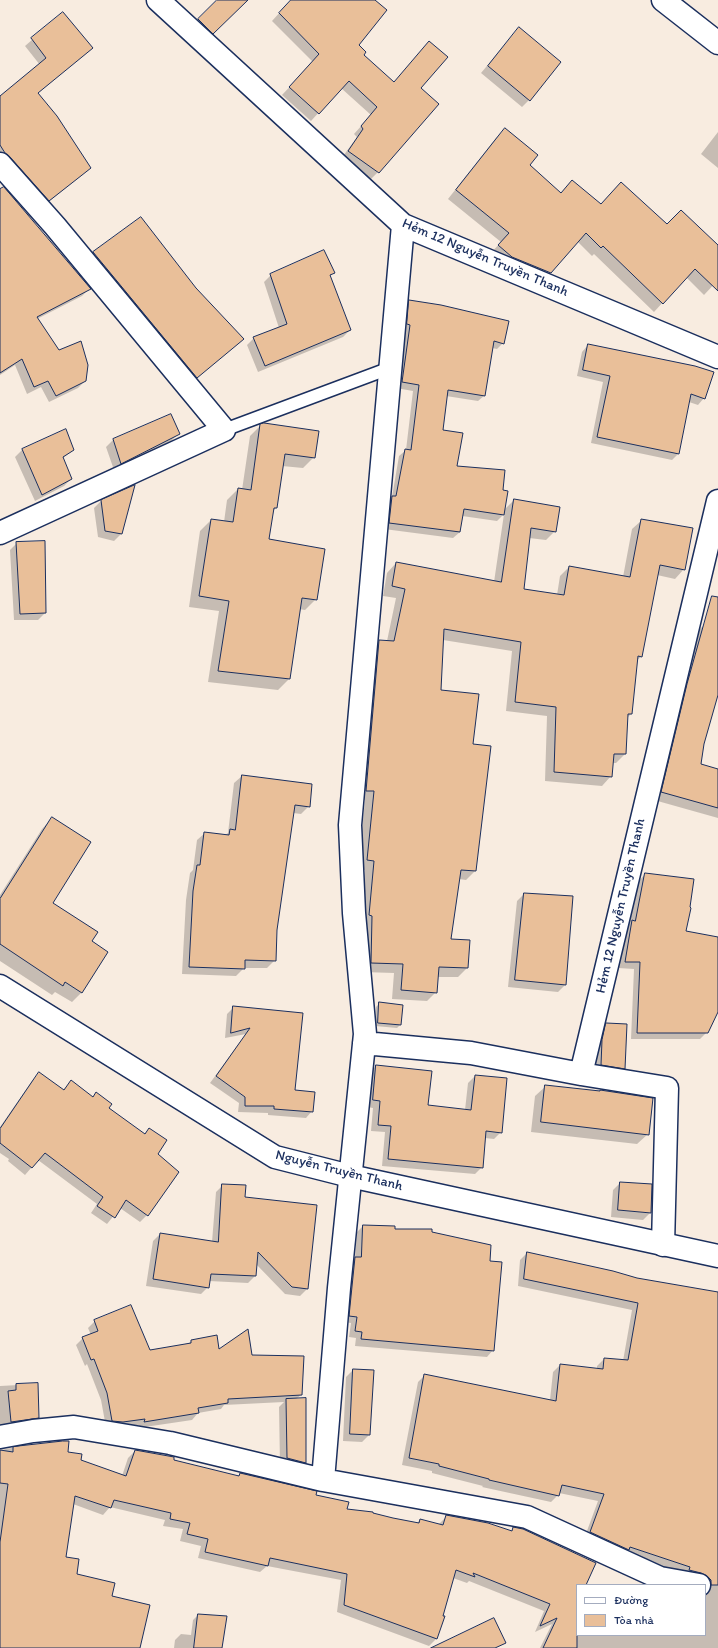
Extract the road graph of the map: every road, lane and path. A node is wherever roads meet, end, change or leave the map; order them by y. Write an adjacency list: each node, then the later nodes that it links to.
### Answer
1 (158, 0): 5 (street, Hẻm 12 Nguyễn Truyền Thanh)
2 (664, 0): 3 (street)
3 (718, 44)
4 (0, 164): 8 (street)
5 (403, 225): 6 (street, Hẻm 12 Nguyễn Truyền Thanh); 7 (street)
6 (718, 356)
7 (390, 368): 8 (lane); 12 (street)
8 (224, 430): 10 (street)
9 (718, 501): 13 (street, Hẻm 12 Nguyễn Truyền Thanh)
10 (0, 533)
11 (0, 986): 14 (street, Nguyễn Truyền Thanh)
12 (364, 1043): 13 (street); 14 (street)
13 (581, 1074): 15 (street)
14 (350, 1176): 15 (street, Nguyễn Truyền Thanh); 18 (street)
15 (662, 1245): 16 (street, Nguyễn Truyền Thanh)
16 (718, 1256)
17 (0, 1437): 18 (street)
18 (323, 1480): 19 (street)
19 (694, 1584)
20 (706, 1586): 21 (street)
21 (718, 1588)

